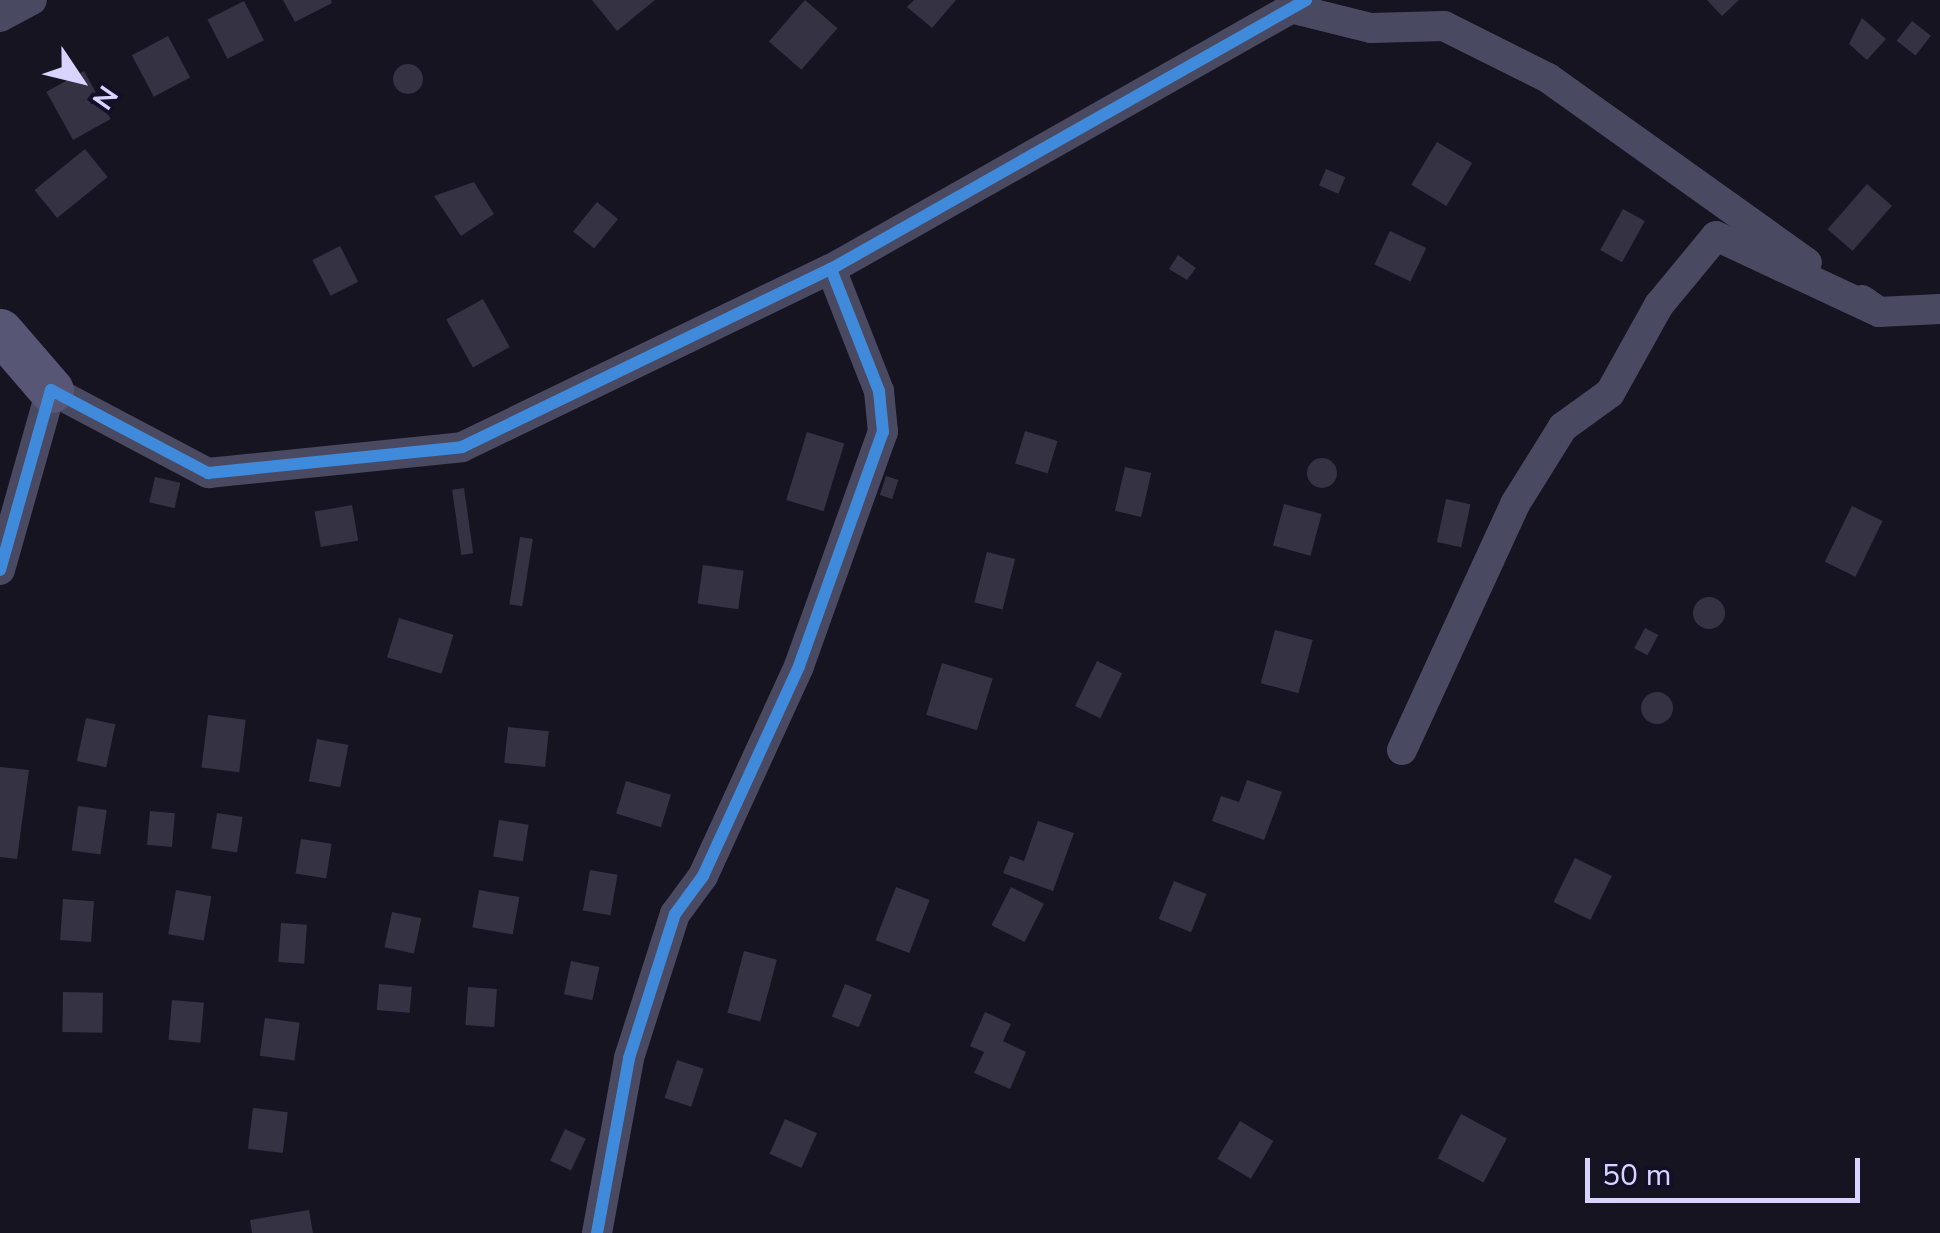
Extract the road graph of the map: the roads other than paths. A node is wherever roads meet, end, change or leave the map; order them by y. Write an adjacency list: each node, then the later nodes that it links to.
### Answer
1 (32, 0): 3 (street)
2 (1300, 4): 4 (street); 6 (street)
3 (0, 17)
4 (831, 269): 8 (street); 11 (street)
5 (1940, 309): 6 (street)
6 (1879, 312): 10 (street)
7 (0, 331): 8 (main road)
8 (51, 390): 9 (street)
9 (0, 570)
10 (1402, 750)
11 (597, 1233)

